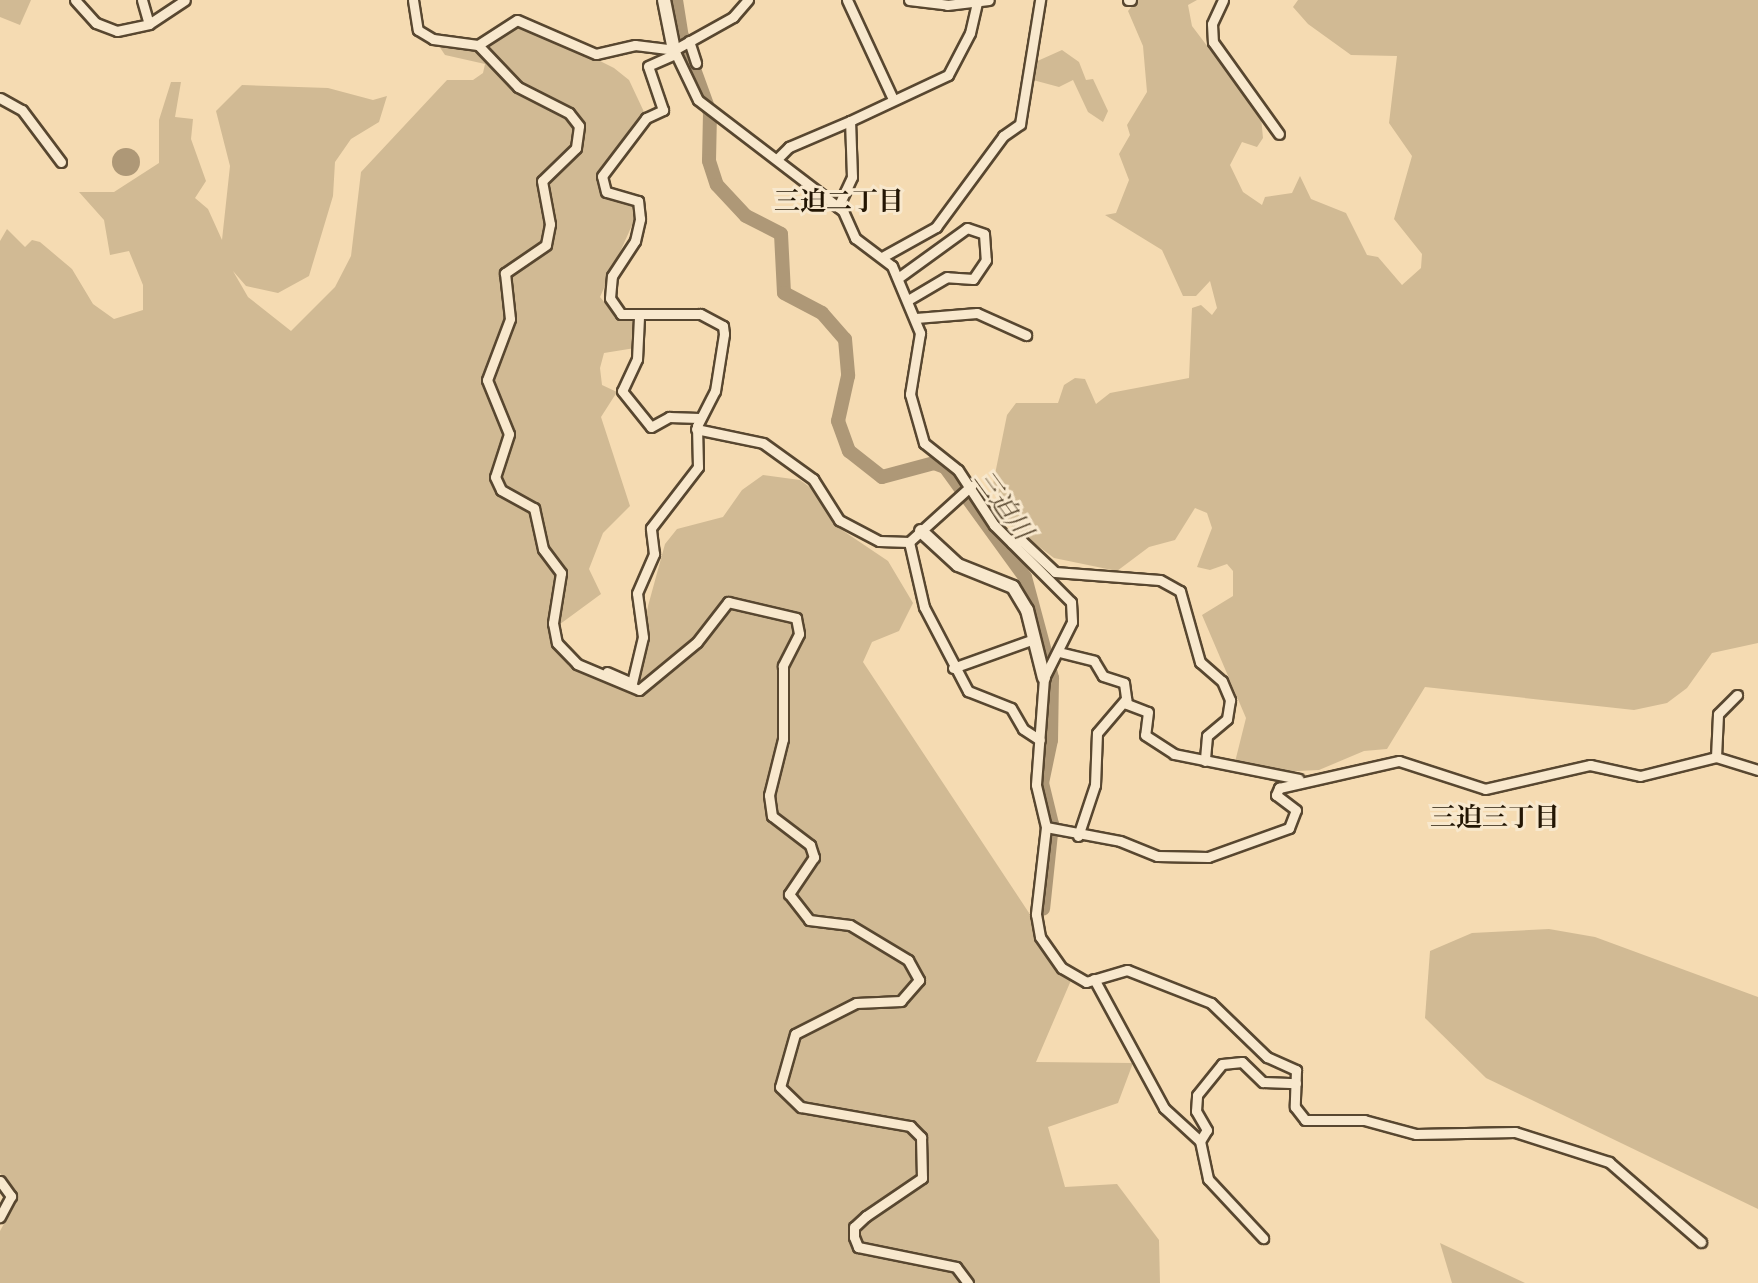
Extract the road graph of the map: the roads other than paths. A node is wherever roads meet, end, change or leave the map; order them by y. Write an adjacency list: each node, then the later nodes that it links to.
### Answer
1 (75, 0): 13 (street)
2 (142, 0): 13 (street)
3 (185, 0): 13 (street)
4 (413, 0): 15 (street)
5 (664, 0): 17 (street)
6 (748, 0): 14 (street)
7 (847, 0): 21 (street)
8 (909, 0): 12 (street)
9 (989, 0): 12 (street)
10 (1040, 0): 27 (street)
11 (1223, 0): 23 (street)
12 (977, 2): 21 (street)
13 (149, 24)
14 (689, 41): 17 (street); 18 (street)
15 (478, 45): 16 (street); 42 (street)
16 (640, 46): 17 (street); 19 (street)
17 (676, 51): 19 (street); 24 (street)
18 (696, 63)
19 (648, 66): 30 (street)
20 (0, 98): 25 (street)
21 (893, 99): 22 (street)
22 (850, 121): 24 (street); 26 (street)
23 (1279, 134)
24 (778, 158): 26 (street)
25 (61, 162)
26 (838, 207): 27 (street)
27 (884, 256): 28 (street)
28 (898, 278): 29 (street); 29 (street)
29 (908, 300): 31 (street)
30 (639, 317): 33 (street); 33 (street)
31 (916, 318): 32 (street); 35 (street)
32 (1026, 335)
33 (699, 418): 34 (street)
34 (696, 429): 37 (street); 42 (street)
35 (967, 489): 36 (street); 38 (street)
36 (921, 531): 37 (street); 39 (street)
37 (909, 542): 41 (street)
38 (1012, 543): 40 (street); 48 (street)
39 (1034, 639): 41 (street); 43 (street)
40 (1059, 652): 43 (street); 45 (street)
41 (953, 668): 46 (street)
42 (605, 672): 60 (street)
43 (1049, 672): 46 (street)
44 (1737, 695): 47 (street)
45 (1126, 699): 48 (street); 52 (street)
46 (1040, 740): 51 (street)
47 (1716, 757): 49 (street); 50 (street)
48 (1205, 761): 50 (street)
49 (1758, 770)
50 (1299, 779): 52 (street)
51 (1050, 828): 52 (street); 53 (street)
52 (1078, 836)
53 (1094, 979): 54 (street); 55 (street)
54 (1296, 1083): 55 (street); 59 (street)
55 (1200, 1141): 58 (street)
56 (0, 1181): 57 (street)
57 (0, 1217)
58 (1263, 1238)
59 (1701, 1242)
60 (968, 1283)

